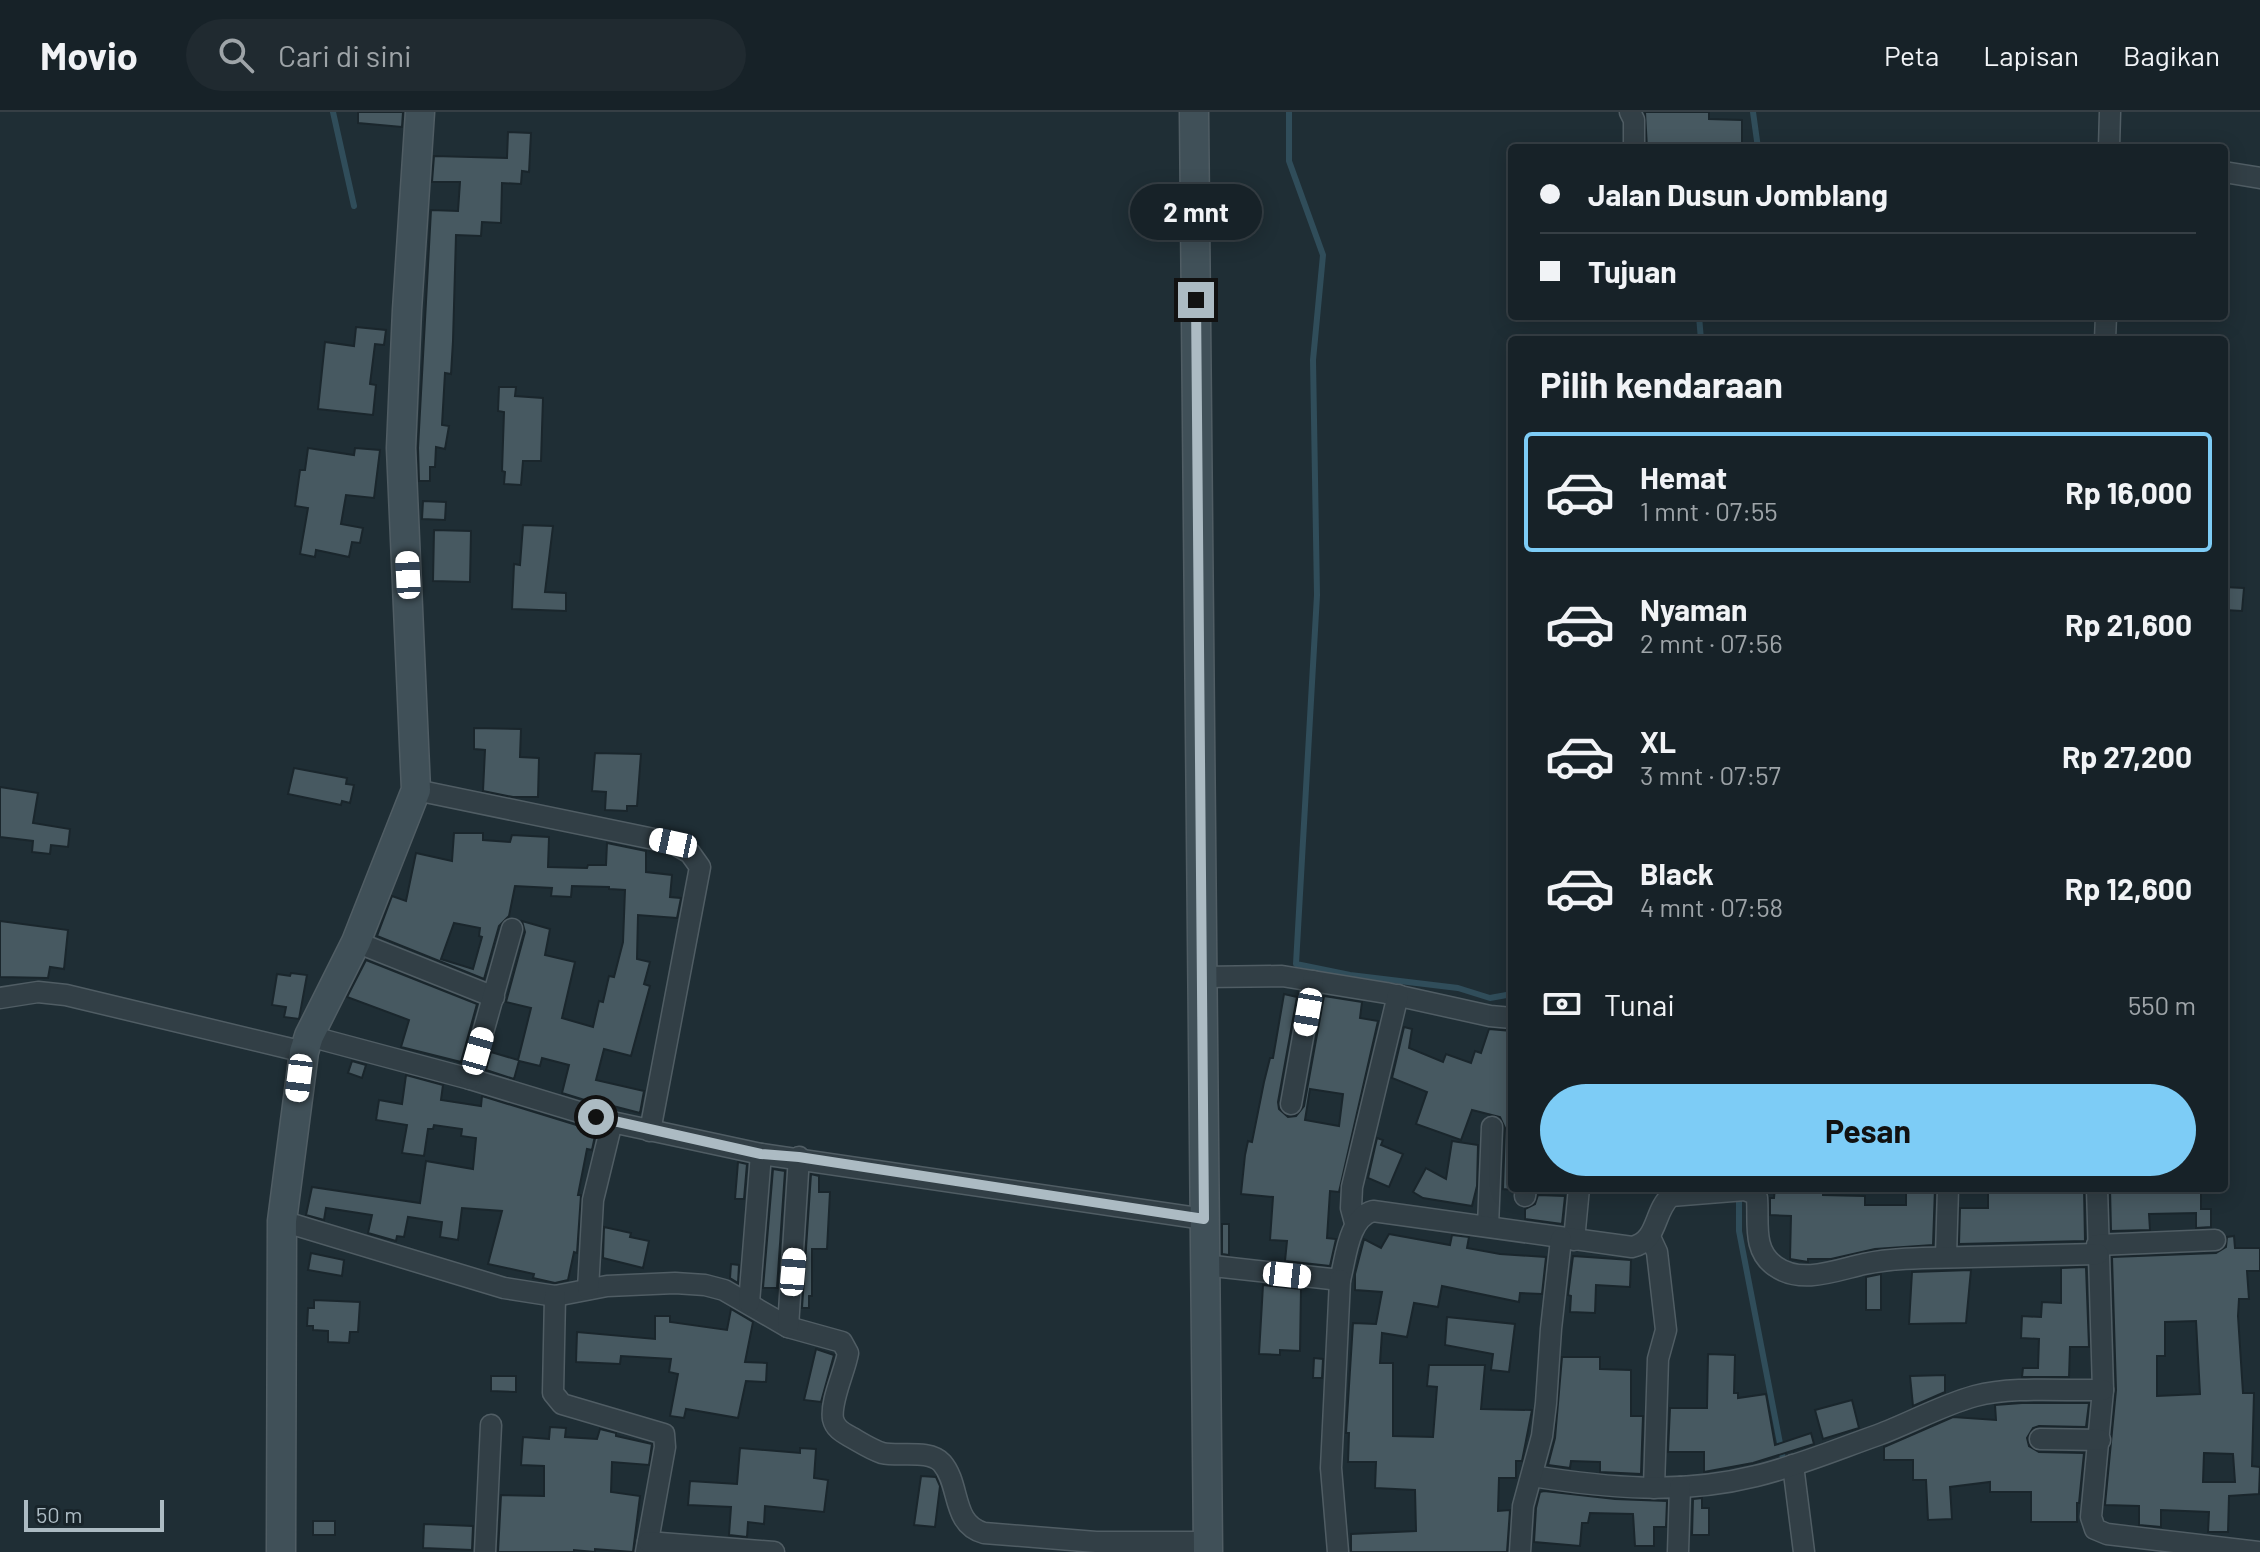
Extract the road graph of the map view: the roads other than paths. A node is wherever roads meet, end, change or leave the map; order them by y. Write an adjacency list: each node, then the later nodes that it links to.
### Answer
1 (420, 112): 9 (street)
2 (1194, 112): 12 (street)
3 (1630, 112): 5 (street)
4 (2110, 112): 6 (street)
5 (1634, 144)
6 (2109, 144)
7 (2228, 173): 8 (street)
8 (2260, 178)
9 (416, 790): 11 (street); 23 (street)
10 (512, 929): 15 (street)
11 (356, 942): 15 (street); 18 (street)
12 (1202, 977): 13 (street); 31 (street)
13 (1313, 981): 14 (street); 20 (street)
14 (1398, 995): 17 (street); 33 (street)
15 (494, 997): 19 (street)
16 (0, 998): 18 (street)
17 (1508, 1018)
18 (306, 1044): 19 (street); 32 (street)
19 (470, 1079): 21 (street)
20 (1291, 1104)
21 (612, 1122): 23 (street); 42 (street)
22 (1492, 1127): 34 (street)
23 (650, 1131): 24 (street)
24 (761, 1154): 25 (street); 44 (street)
25 (799, 1157): 31 (street); 45 (street)
26 (1578, 1192): 36 (street)
27 (1715, 1192): 35 (street)
28 (1746, 1192): 39 (street)
29 (1948, 1192): 39 (street)
30 (2097, 1192): 38 (street)
31 (1204, 1219): 40 (street)
32 (282, 1221): 43 (street); 56 (street)
33 (1355, 1223): 34 (street); 41 (street)
34 (1488, 1226): 36 (street)
35 (1650, 1237): 36 (street); 53 (street)
36 (1568, 1239): 51 (street)
37 (2215, 1240): 38 (street)
38 (2097, 1249): 39 (street); 46 (street)
39 (1946, 1256)
40 (1204, 1265): 41 (street); 55 (street)
41 (1340, 1280): 59 (street)
42 (588, 1289): 43 (street); 44 (street)
43 (555, 1296): 54 (street)
44 (749, 1303): 45 (street)
45 (788, 1327): 55 (street)
46 (2103, 1390): 49 (street); 50 (street)
47 (491, 1425): 57 (street)
48 (2040, 1439): 49 (street)
49 (2100, 1440): 63 (street)
50 (1793, 1465): 52 (street); 62 (street)
51 (1532, 1476): 53 (street); 60 (street)
52 (1680, 1487): 53 (street); 61 (street)
53 (1654, 1488)
54 (647, 1547): 58 (street)
55 (1208, 1547)
56 (281, 1552)
57 (485, 1552)
58 (762, 1552)
59 (1338, 1552)
60 (1520, 1552)
61 (1678, 1552)
62 (1804, 1552)
63 (2258, 1552)

